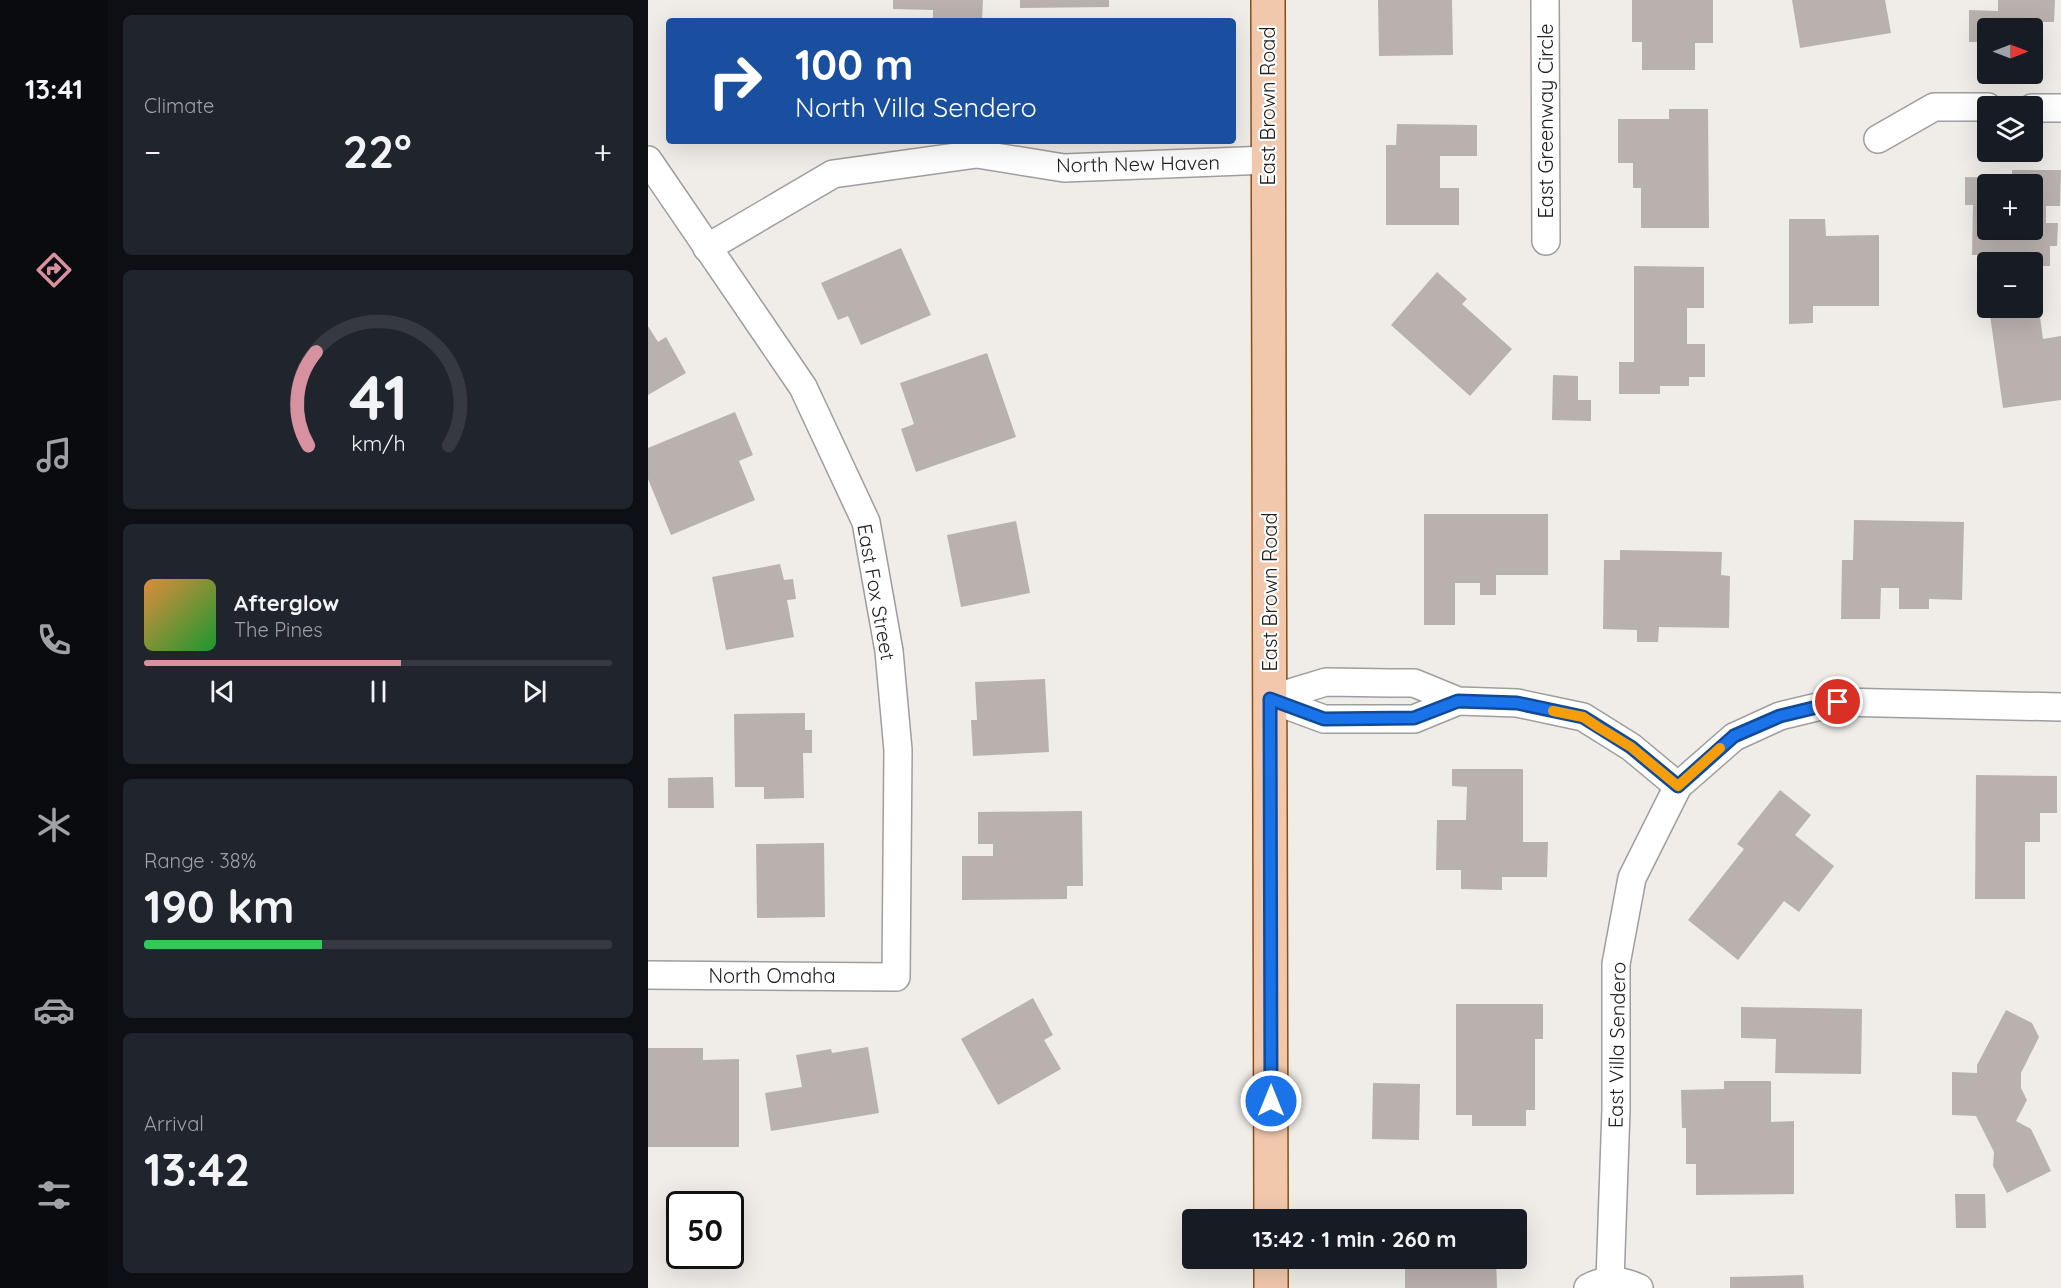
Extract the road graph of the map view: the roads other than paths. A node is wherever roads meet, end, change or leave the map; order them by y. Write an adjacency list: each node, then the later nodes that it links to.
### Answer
1 (1269, 0): 8 (main road, East Brown Road)
2 (1545, 0): 9 (street, East Greenway Circle)
3 (1977, 108): 6 (street)
4 (2043, 108): 5 (street)
5 (2061, 108)
6 (1878, 139)
7 (648, 160): 10 (street, East Fox Street)
8 (1268, 160): 10 (street, North New Haven); 11 (main road, East Brown Road)
9 (1546, 241)
10 (707, 248): 16 (street, East Fox Street)
11 (1270, 699): 12 (street); 12 (street); 17 (main road, East Brown Road)
12 (1458, 701): 14 (street)
13 (2061, 707): 14 (street)
14 (1678, 786): 19 (street, East Villa Sendero)
15 (648, 975): 16 (street, North Omaha)
16 (896, 977)
17 (1271, 1209)
18 (1271, 1269): 20 (main road)
19 (1599, 1284): 21 (street)
20 (1271, 1288)
21 (1639, 1288)

